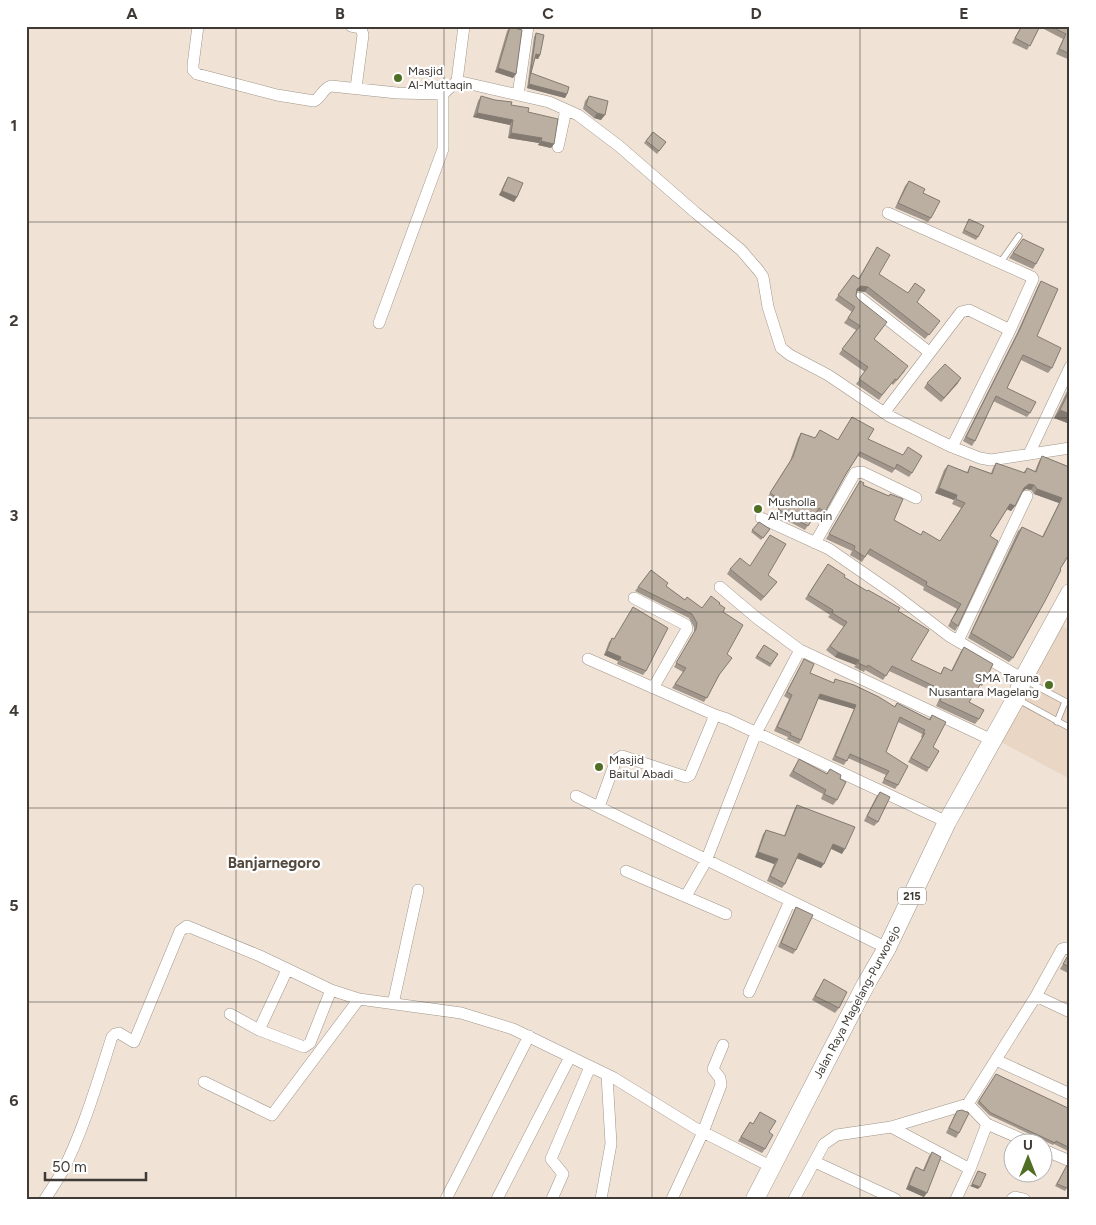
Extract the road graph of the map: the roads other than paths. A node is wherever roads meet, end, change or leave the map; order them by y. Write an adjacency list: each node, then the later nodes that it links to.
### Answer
1 (198, 26): 6 (street)
2 (351, 26): 6 (street)
3 (464, 26): 5 (street)
4 (528, 26): 8 (street)
5 (456, 81): 7 (street); 8 (street)
6 (356, 88): 7 (street)
7 (443, 94): 15 (street)
8 (518, 95): 9 (street)
9 (566, 110): 10 (street); 19 (street)
10 (558, 147)
11 (888, 213): 13 (street)
12 (1019, 236): 13 (lane)
13 (1000, 263): 16 (street)
14 (860, 298): 17 (street)
15 (379, 323)
16 (1010, 330): 17 (street); 20 (street)
17 (929, 352): 19 (street)
18 (1070, 368): 22 (street)
19 (884, 412): 20 (street)
20 (952, 447): 22 (street)
21 (1070, 448): 22 (street)
22 (1028, 454)
23 (1027, 496): 30 (street)
24 (916, 498): 26 (street)
25 (761, 518): 26 (street)
26 (815, 543): 30 (street)
27 (720, 587): 31 (street)
28 (1070, 594): 33 (main road, Jalan Raya Magelang-Purworejo / 215)
29 (634, 598): 34 (street)
30 (958, 641): 33 (street)
31 (800, 650): 40 (street); 41 (street)
32 (588, 660): 34 (street)
33 (1023, 679): 35 (main road, Jalan Raya Magelang-Purworejo / 215); 36 (lane)
34 (653, 688): 37 (street)
35 (1016, 698): 38 (lane); 41 (main road, Jalan Raya Magelang-Purworejo / 215)
36 (1068, 703): 38 (lane)
37 (715, 715): 40 (street); 43 (street)
38 (1057, 722): 39 (lane)
39 (1070, 728)
40 (756, 733): 44 (street); 45 (street)
41 (992, 740): 44 (main road, Jalan Raya Magelang-Purworejo / 215)
42 (576, 796): 43 (street)
43 (599, 807): 45 (street)
44 (947, 822): 51 (main road, Jalan Raya Magelang-Purworejo / 215)
45 (706, 861): 48 (street); 49 (street)
46 (626, 871): 48 (street)
47 (418, 890): 58 (street)
48 (686, 896): 50 (street)
49 (790, 901): 51 (street); 55 (street)
50 (726, 914)
51 (887, 948): 78 (main road, Jalan Raya Magelang-Purworejo / 215)
52 (1070, 949): 56 (street)
53 (287, 970): 54 (street); 61 (street); 81 (street)
54 (331, 990): 57 (street); 61 (street)
55 (749, 992)
56 (1036, 996): 59 (street); 65 (street)
57 (359, 999): 58 (street); 68 (street)
58 (393, 1004): 62 (street)
59 (1070, 1012)
60 (230, 1014): 61 (street)
61 (259, 1030)
62 (529, 1036): 64 (street); 82 (street)
63 (724, 1045): 73 (street)
64 (570, 1057): 66 (street); 83 (street)
65 (996, 1060): 69 (street); 70 (street)
66 (590, 1067): 67 (street); 84 (street)
67 (607, 1075): 73 (street); 85 (street)
68 (204, 1082)
69 (1070, 1094)
70 (968, 1104): 71 (street); 72 (street)
71 (987, 1124): 74 (street); 79 (street)
72 (891, 1127): 76 (street); 79 (street)
73 (703, 1132): 78 (street); 86 (street)
74 (1005, 1132)
75 (1054, 1155): 77 (street)
76 (815, 1162): 87 (street); 88 (street)
77 (1070, 1162)
78 (770, 1166): 80 (main road, Jalan Raya Magelang-Purworejo / 215)
79 (970, 1169): 89 (street)
80 (757, 1198)
81 (45, 1199)
82 (446, 1199)
83 (497, 1199)
84 (552, 1199)
85 (601, 1199)
86 (672, 1199)
87 (794, 1199)
88 (895, 1199)
89 (956, 1199)
90 (1012, 1199): 91 (street)
91 (1024, 1199)

